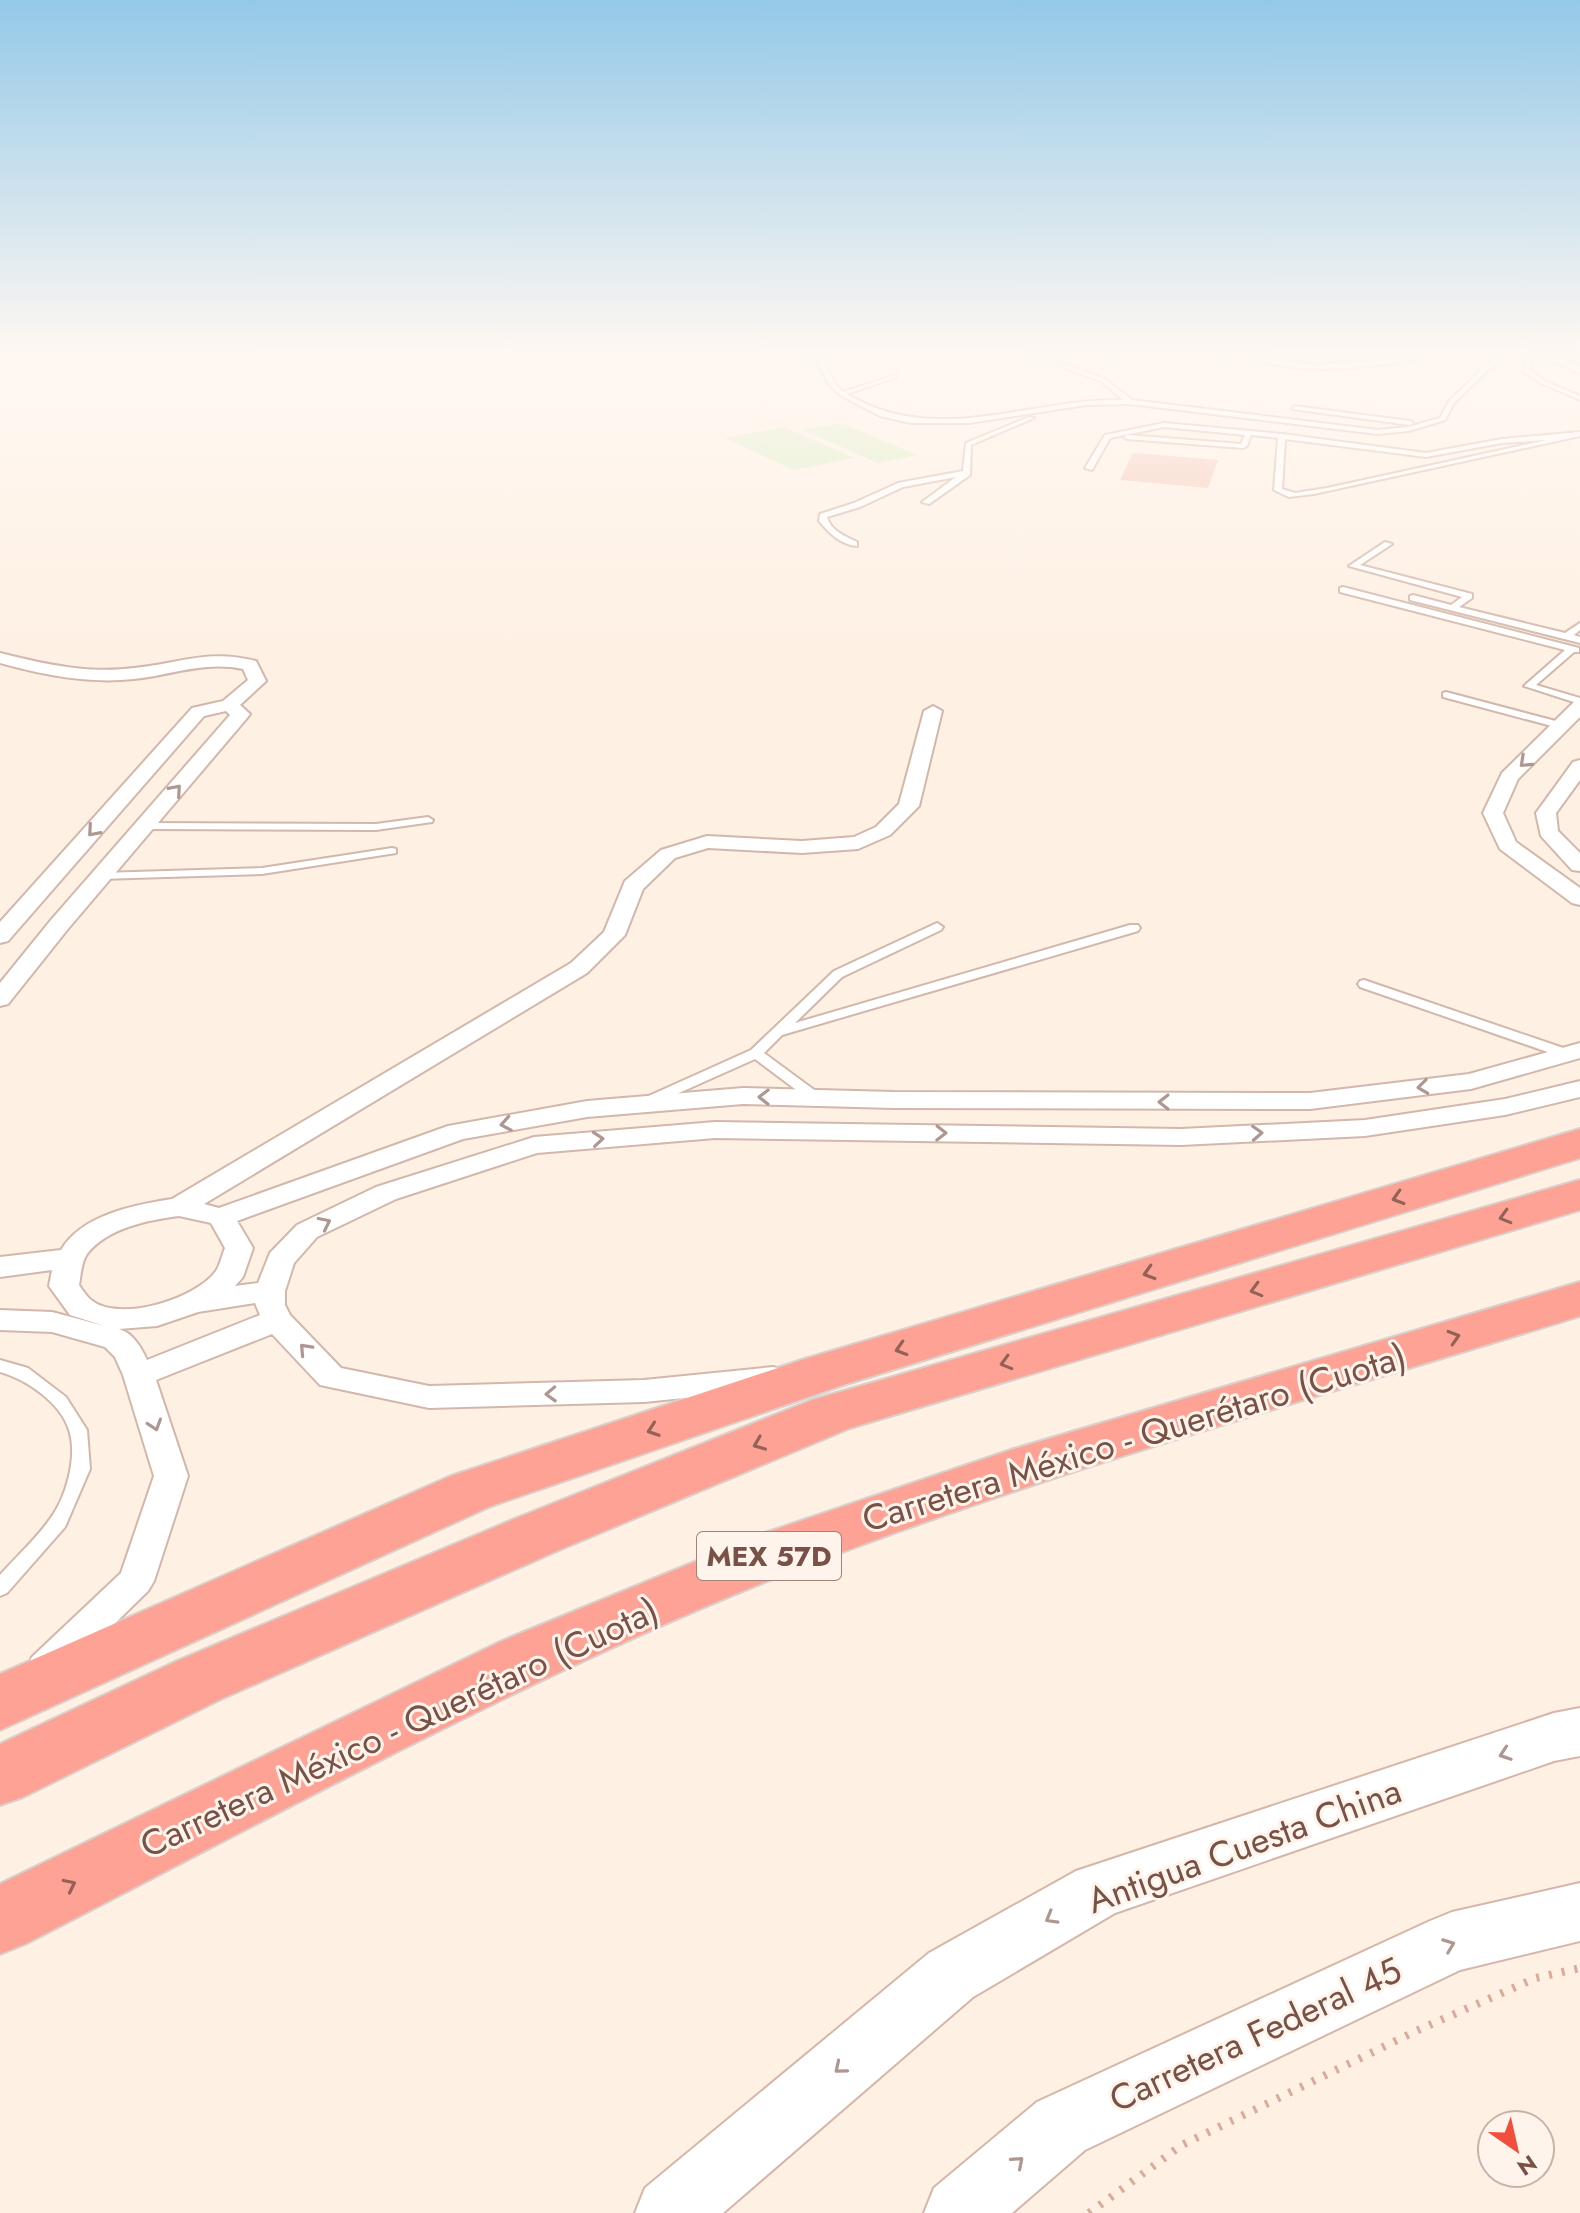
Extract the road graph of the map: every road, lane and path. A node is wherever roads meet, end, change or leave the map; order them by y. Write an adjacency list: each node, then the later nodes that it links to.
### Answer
1 (967, 459): 10 (lane)
2 (1094, 459): 8 (lane)
3 (1280, 459): 9 (lane)
4 (1415, 459): 9 (lane)
5 (1431, 459): 7 (lane)
6 (1471, 459): 7 (lane)
7 (1439, 466): 9 (lane)
8 (1089, 468)
9 (1414, 469)
10 (967, 473): 11 (lane); 12 (lane)
11 (926, 502)
12 (854, 544)
13 (1388, 544): 14 (lane)
14 (1452, 608): 16 (lane); 18 (lane)
15 (1580, 626): 16 (lane)
16 (1567, 636): 17 (lane)
17 (1580, 640)
18 (1576, 650): 21 (lane)
19 (0, 658): 22 (street)
20 (1446, 695): 24 (lane)
21 (1580, 703): 24 (street)
22 (229, 705): 27 (street, one-way to 22); 35 (street, one-way to 35)
23 (933, 711): 50 (street)
24 (1563, 726): 31 (street, one-way to 31)
25 (1580, 766): 29 (street)
26 (428, 820): 27 (lane)
27 (145, 826): 30 (street)
28 (392, 851): 30 (lane)
29 (1580, 865)
30 (101, 876): 32 (street)
31 (1580, 898)
32 (59, 925): 35 (street); 37 (street)
33 (937, 927): 38 (lane)
34 (1134, 928): 38 (lane)
35 (6, 930)
36 (1364, 984): 39 (lane)
37 (0, 999)
38 (775, 1033): 40 (lane)
39 (1574, 1052): 41 (street)
40 (756, 1053): 43 (lane); 45 (lane)
41 (1471, 1081): 44 (street, one-way to 44); 46 (street)
42 (1580, 1089): 46 (street)
43 (816, 1098): 44 (street); 45 (street, one-way to 45)
44 (894, 1100): 47 (street)
45 (646, 1103): 51 (street, one-way to 51)
46 (1505, 1107): 47 (street, one-way to 46)
47 (884, 1132): 54 (street, one-way to 47)
48 (1580, 1143): 64 (highway, one-way to 64)
49 (1580, 1195): 69 (highway, one-way to 69)
50 (179, 1207): 51 (street); 53 (street)
51 (221, 1217): 52 (street)
52 (239, 1248): 54 (street); 57 (street)
53 (69, 1259): 55 (street); 59 (street)
54 (280, 1260): 58 (street)
55 (0, 1267)
56 (1580, 1299): 71 (highway, Carretera México - Querétaro (Cuota) / MEX 57D, one-way to 56)
57 (195, 1302): 58 (street); 62 (street)
58 (273, 1306): 64 (street, one-way to 58); 65 (street)
59 (81, 1308): 61 (street); 62 (street)
60 (0, 1320): 61 (street)
61 (52, 1322): 62 (street)
62 (117, 1329): 65 (street)
63 (0, 1366): 66 (lane)
64 (824, 1372): 67 (highway, one-way to 67)
65 (139, 1375): 67 (street, one-way to 67)
66 (0, 1587)
67 (8, 1699)
68 (1580, 1732): 73 (street, Antigua Cuesta China, one-way to 73)
69 (0, 1776)
70 (1580, 1912): 74 (street, Carretera Federal 45, one-way to 70)
71 (0, 1920)
72 (1580, 1968): 75 (path)
73 (670, 2213)
74 (959, 2213)
75 (1089, 2213)

